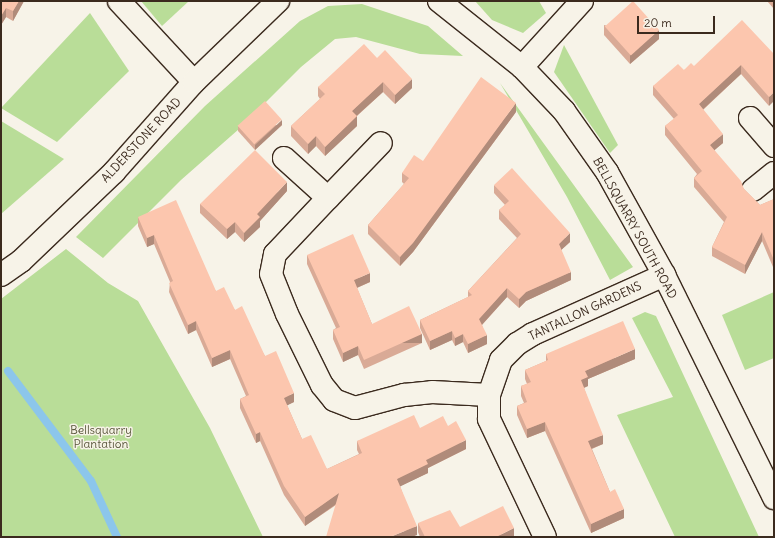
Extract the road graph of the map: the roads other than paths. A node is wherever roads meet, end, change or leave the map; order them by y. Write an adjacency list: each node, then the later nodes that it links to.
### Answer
1 (119, 1): 6 (street)
2 (278, 1): 6 (street, ALDERSTONE ROAD)
3 (439, 1): 5 (street, BELLSQUARRY SOUTH ROAD)
4 (582, 1): 5 (street)
5 (522, 67): 15 (street, BELLSQUARRY SOUTH ROAD)
6 (194, 82): 14 (street, ALDERSTONE ROAD)
7 (750, 118): 9 (street)
8 (381, 143): 13 (street)
9 (774, 146)
10 (284, 158): 13 (street)
11 (774, 173): 12 (street)
12 (753, 190)
13 (328, 198): 16 (street)
14 (1, 275)
15 (664, 275): 16 (street, TANTALLON GARDENS); 17 (street, BELLSQUARRY SOUTH ROAD)
16 (489, 395): 18 (street, TANTALLON GARDENS)
17 (774, 498)
18 (545, 537)

